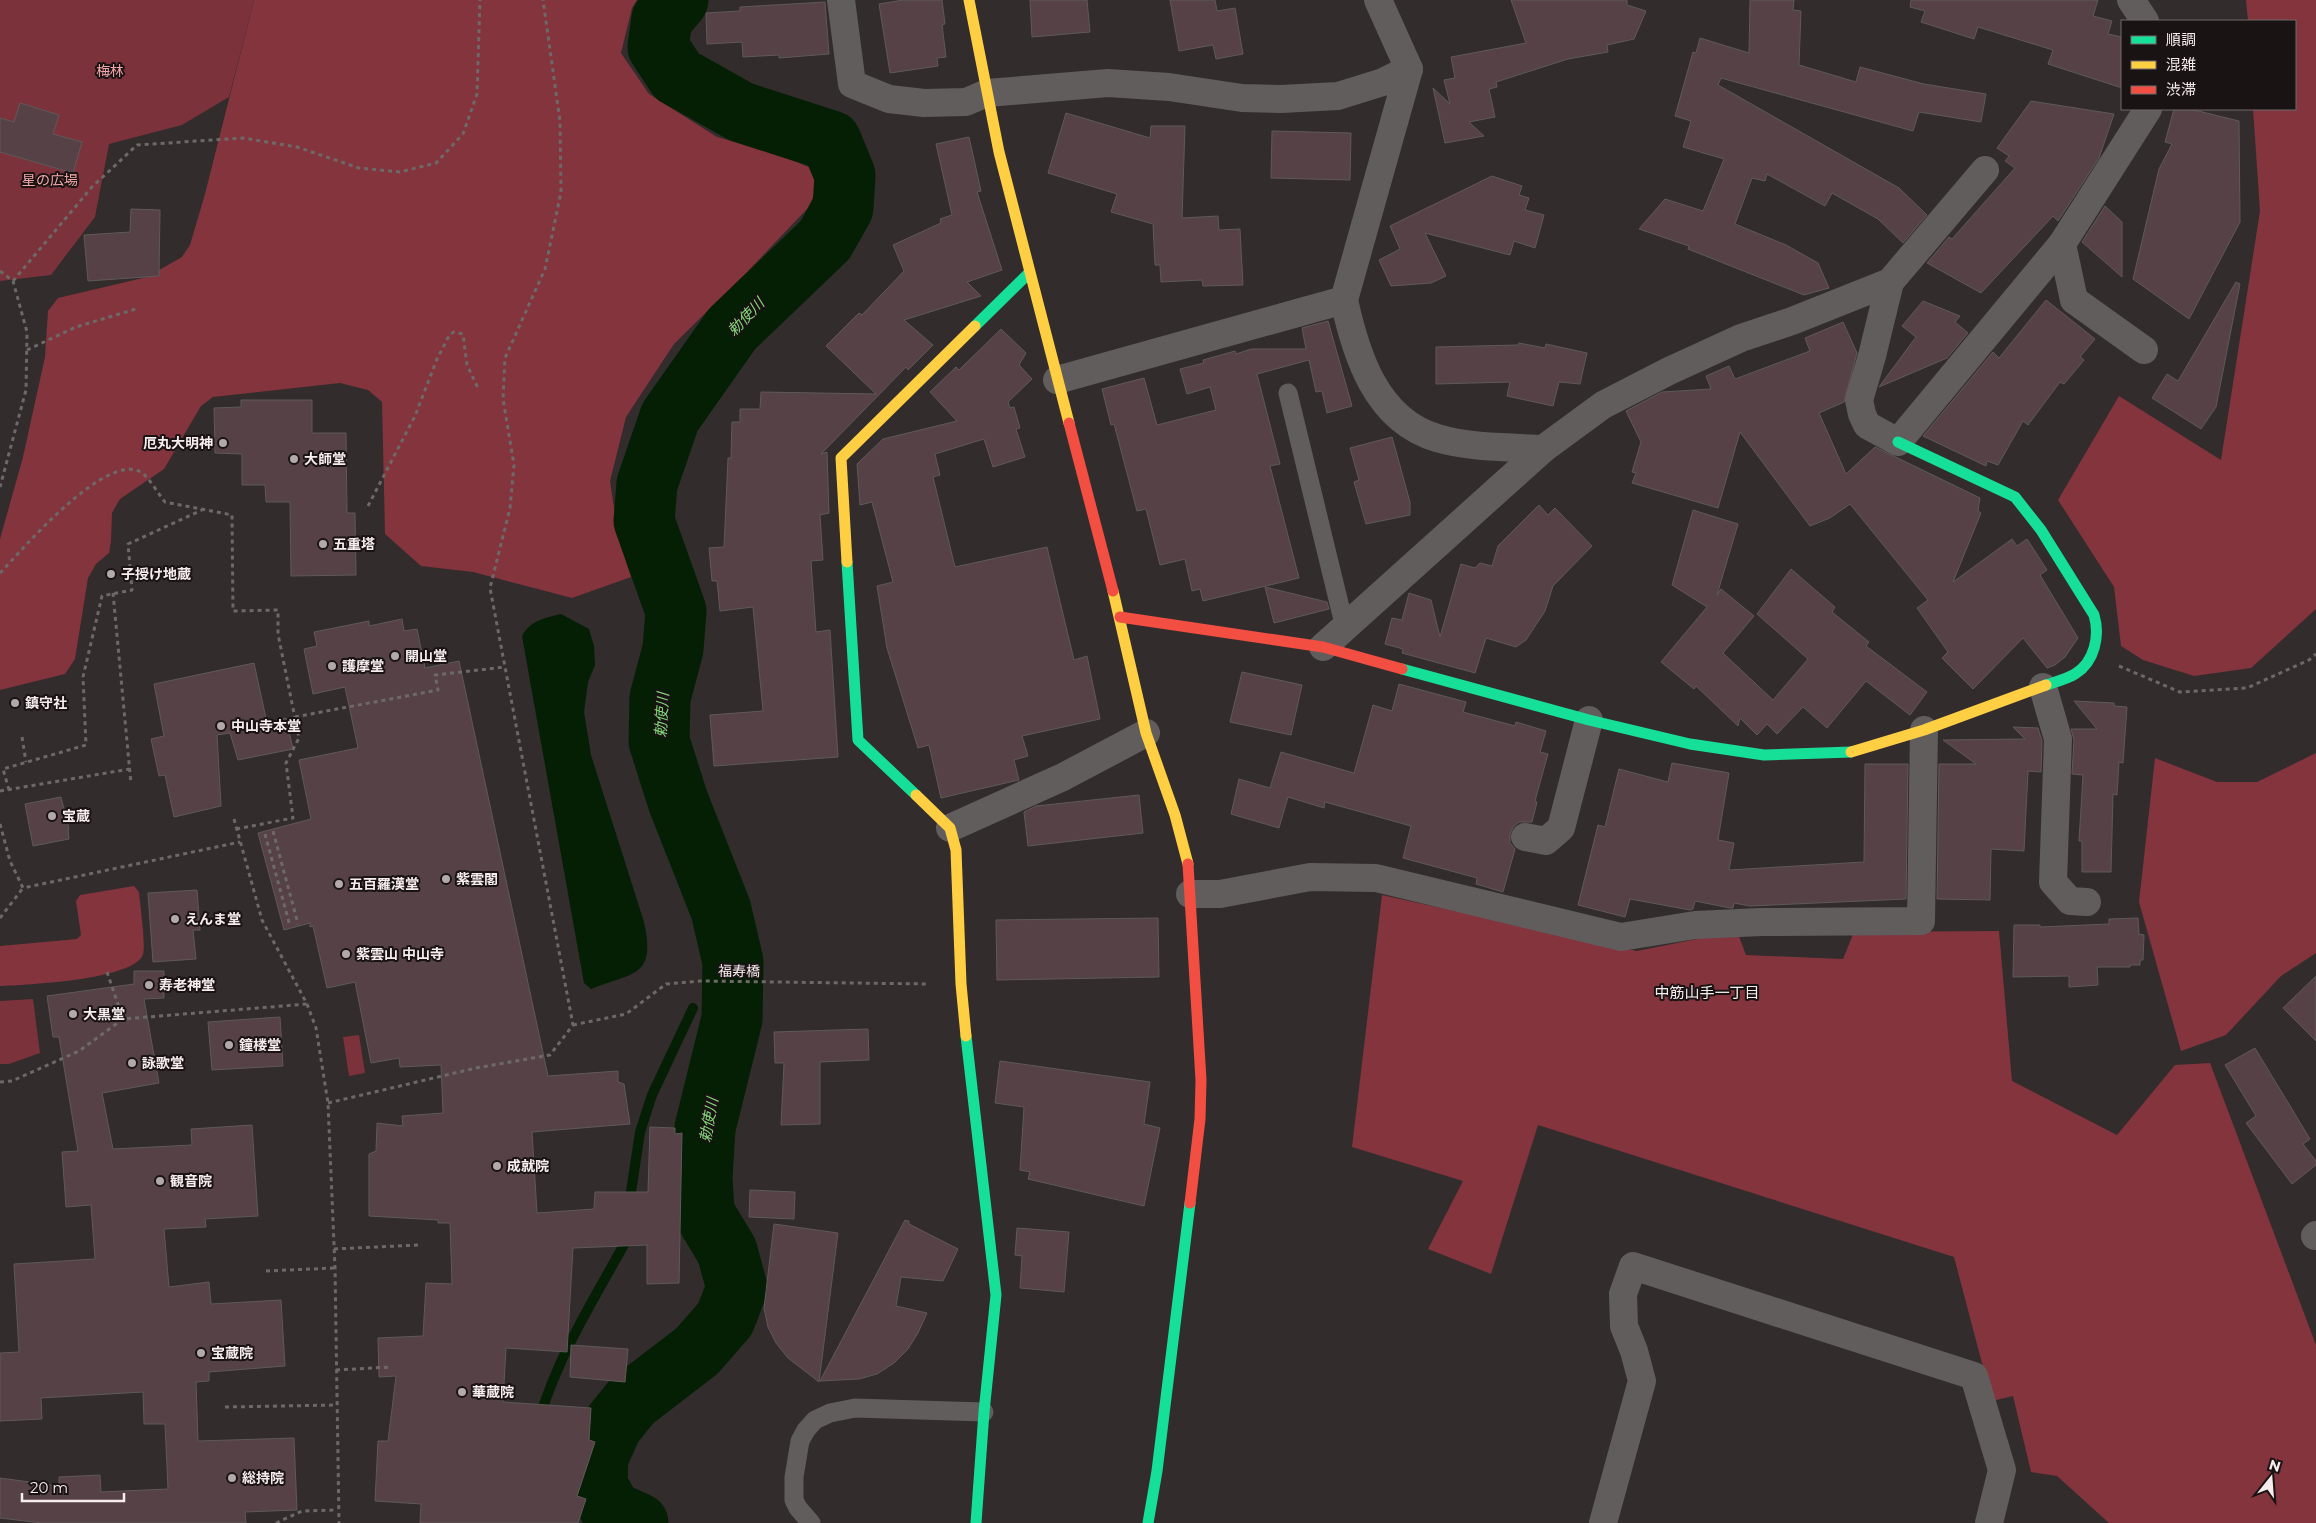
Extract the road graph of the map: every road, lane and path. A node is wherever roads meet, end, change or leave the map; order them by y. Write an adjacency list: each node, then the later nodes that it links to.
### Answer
1 (480, 0): 15 (path)
2 (543, 0): 36 (path)
3 (841, 0): 9 (street)
4 (969, 0): 9 (street)
5 (1378, 0): 8 (street)
6 (2131, 0): 7 (street)
7 (2144, 20)
8 (1409, 70): 9 (street); 17 (street)
9 (986, 93): 14 (street)
10 (2147, 110): 12 (street)
11 (1985, 170): 16 (street)
12 (2062, 244): 20 (street); 24 (street)
13 (0, 271): 15 (path)
14 (1029, 273): 21 (street); 50 (street)
15 (13, 281): 19 (path)
16 (1890, 282): 24 (street); 25 (street)
17 (1344, 300): 21 (street); 25 (street)
18 (139, 308): 19 (path)
19 (26, 350): 26 (path)
20 (2144, 350)
21 (1058, 380): 31 (street)
22 (478, 388): 27 (path)
23 (1288, 393): 32 (lane)
24 (1898, 442): 34 (street)
25 (1542, 449): 32 (street)
26 (0, 487)
27 (368, 506)
28 (203, 509): 29 (path); 30 (path); 38 (path)
29 (0, 573)
30 (113, 593): 43 (path); 44 (path)
31 (1120, 617): 33 (street); 41 (street)
32 (1344, 628): 33 (street)
33 (1323, 647): 39 (street)
34 (2093, 654): 35 (path); 37 (street)
35 (2316, 654)
36 (505, 667): 38 (path); 66 (path)
37 (2043, 687): 40 (street); 58 (street)
38 (294, 717): 51 (path)
39 (1589, 720): 40 (street); 54 (street)
40 (1924, 730): 57 (street)
41 (1146, 733): 50 (street); 57 (street)
42 (22, 738): 43 (path)
43 (26, 762): 46 (path)
44 (130, 769): 45 (path); 46 (path)
45 (131, 784)
46 (9, 790): 47 (path)
47 (0, 791)
48 (234, 819): 51 (path)
49 (0, 824): 56 (path)
50 (950, 828): 63 (street)
51 (236, 829): 55 (path)
52 (273, 831): 60 (path)
53 (265, 834): 61 (path)
54 (1525, 836)
55 (240, 842): 56 (path); 64 (path)
56 (23, 888): 59 (path)
57 (1190, 894): 83 (street)
58 (2087, 902)
59 (0, 918)
60 (298, 924)
61 (290, 926)
62 (108, 972): 65 (path)
63 (961, 984): 66 (path, 福寿橋); 77 (street)
64 (307, 1004): 65 (path); 68 (path)
65 (123, 1019): 67 (path)
66 (573, 1025): 68 (path)
67 (0, 1082)
68 (328, 1103): 70 (path)
69 (418, 1245): 70 (path)
70 (334, 1249): 71 (path)
71 (335, 1268): 72 (path); 74 (path)
72 (266, 1271)
73 (390, 1367): 74 (path)
74 (336, 1370): 75 (path)
75 (337, 1405): 76 (path); 80 (path)
76 (225, 1407)
77 (984, 1412): 81 (lane); 82 (street)
78 (336, 1510): 79 (path)
79 (276, 1523)
80 (338, 1523)
81 (811, 1523)
82 (976, 1523)
83 (1148, 1523)
84 (1602, 1523): 85 (street)
85 (1989, 1523)

